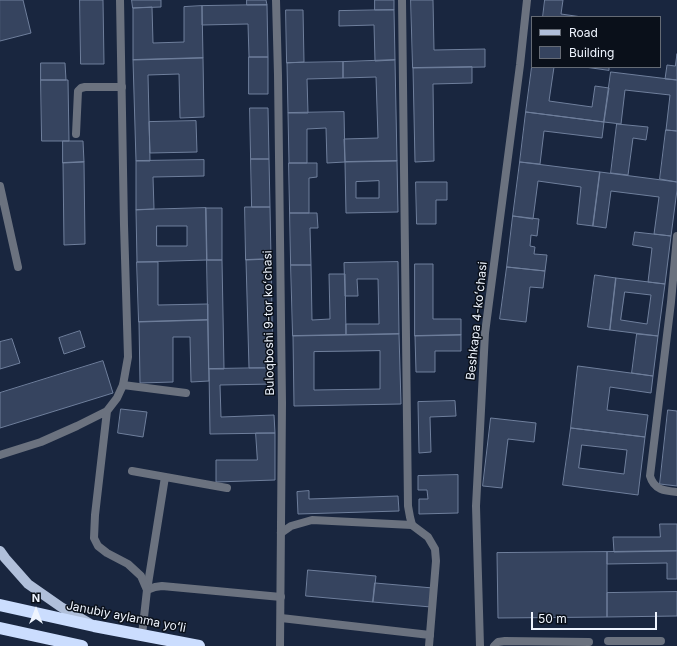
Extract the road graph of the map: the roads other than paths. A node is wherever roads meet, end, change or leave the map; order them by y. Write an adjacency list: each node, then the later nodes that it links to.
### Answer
1 (120, 0): 5 (street)
2 (276, 0): 19 (street, Buloqboshi 9-tor koʻchasi)
3 (402, 0): 18 (street)
4 (527, 0): 37 (street, Beshkapa 4-koʻchasi)
5 (122, 87): 6 (street); 10 (street)
6 (76, 134)
7 (0, 186): 9 (street)
8 (677, 236): 17 (street)
9 (18, 267)
10 (123, 385): 11 (street); 12 (street)
11 (186, 392)
12 (107, 411): 13 (street); 21 (street)
13 (0, 455)
14 (132, 471): 15 (street)
15 (165, 477): 16 (street); 21 (street)
16 (227, 488)
17 (677, 492)
18 (412, 525): 19 (street); 28 (street)
19 (281, 533): 22 (street, Buloqboshi 9-tor koʻchasi)
20 (0, 551): 25 (main road)
21 (147, 590): 22 (street); 27 (street)
22 (281, 597): 24 (street, Buloqboshi 9-tor koʻchasi)
23 (0, 605): 25 (highway, Janubiy aylanma yoʻli)
24 (281, 618): 28 (street); 35 (street, Buloqboshi 9-tor koʻchasi)
25 (94, 626): 27 (highway, Janubiy aylanma yoʻli)
26 (0, 628): 33 (highway)
27 (142, 635): 34 (highway, Janubiy aylanma yoʻli)
28 (430, 635): 36 (street)
29 (608, 640): 32 (street)
30 (661, 640): 32 (street)
31 (589, 642): 38 (street)
32 (637, 643)
33 (82, 646)
34 (199, 646)
35 (280, 646)
36 (429, 646)
37 (480, 646)
38 (494, 646)

